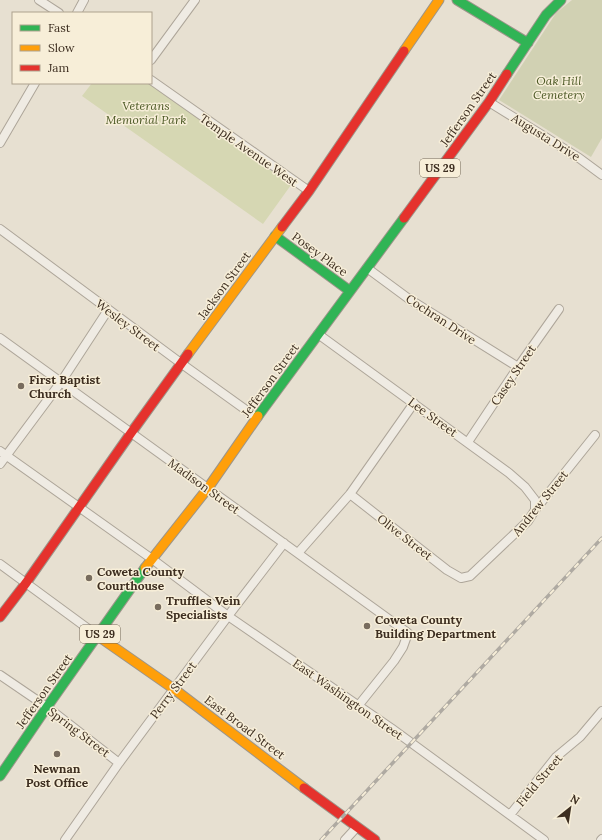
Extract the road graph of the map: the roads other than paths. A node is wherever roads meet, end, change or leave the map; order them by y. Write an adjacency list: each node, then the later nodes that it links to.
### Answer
1 (39, 0): 7 (street)
2 (84, 0): 8 (street)
3 (195, 0): 10 (street)
4 (439, 0): 16 (main road, Jackson Street)
5 (457, 0): 9 (main road)
6 (561, 0): 9 (main road, Jefferson Street)
7 (57, 12)
8 (78, 12)
9 (528, 43): 13 (main road, Jefferson Street / US 29)
10 (152, 59)
11 (152, 81): 16 (street, Temple Avenue West)
12 (34, 84): 14 (street)
13 (489, 102): 15 (street, Augusta Drive); 19 (main road, Jefferson Street / US 29)
14 (0, 143)
15 (602, 174)
16 (309, 191): 18 (main road, Jackson Street)
17 (0, 229): 22 (street, Wesley Street)
18 (275, 236): 20 (main road, Posey Place); 25 (main road, Jackson Street)
19 (367, 268): 20 (main road, Jefferson Street / US 29); 26 (street, Cochran Drive)
20 (350, 290): 23 (main road, Jefferson Street / US 29)
21 (559, 309): 26 (street, Casey Street)
22 (108, 310): 25 (street, Wesley Street); 27 (street)
23 (318, 334): 28 (street, Lee Street); 29 (main road, Jefferson Street / US 29)
24 (0, 338): 27 (street, Madison Street)
25 (182, 364): 29 (street, Wesley Street); 30 (main road, Jackson Street)
26 (518, 367): 32 (street, Casey Street)
27 (61, 382): 30 (street, Madison Street); 33 (street)
28 (414, 403): 32 (street, Lee Street); 36 (street)
29 (257, 418): 35 (main road, Jefferson Street / US 29)
30 (131, 433): 35 (street, Madison Street); 37 (main road, Jackson Street)
31 (595, 435): 38 (street, Andrew Street)
32 (468, 442): 38 (street, Lee Street)
33 (3, 453): 34 (street); 37 (street, East Washington Street)
34 (0, 464)
35 (208, 488): 39 (street, Madison Street); 41 (main road, Jefferson Street / US 29)
36 (350, 494): 40 (street); 43 (street, Olive Street)
37 (79, 507): 41 (street, East Washington Street); 44 (main road, Jackson Street)
38 (535, 510): 43 (street, Andrew Street)
39 (284, 543): 40 (street, Madison Street); 45 (street, Perry Street)
40 (298, 553): 50 (street, Madison Street)
41 (152, 559): 45 (street, East Washington Street); 47 (main road, Jefferson Street / US 29)
42 (0, 564): 44 (street)
43 (461, 578)
44 (26, 583): 46 (main road, Jackson Street); 47 (street)
45 (228, 616): 49 (street, Perry Street); 50 (street, East Washington Street)
46 (0, 617)
47 (98, 636): 49 (main road, East Broad Street); 51 (main road, Jefferson Street / US 29)
48 (0, 675): 51 (street, Spring Street)
49 (174, 688): 53 (street, Perry Street); 56 (main road, East Broad Street)
50 (358, 706): 55 (street, East Washington Street)
51 (47, 707): 53 (street, Spring Street); 54 (main road, Jefferson Street / US 29)
52 (602, 710): 55 (street, Field Street)
53 (119, 763): 57 (street, Perry Street)
54 (0, 776)
55 (510, 815): 60 (street, East Washington Street)
56 (356, 827): 58 (street); 59 (main road, East Broad Street)
57 (65, 840)
58 (345, 840)
59 (375, 840)
60 (544, 840)

